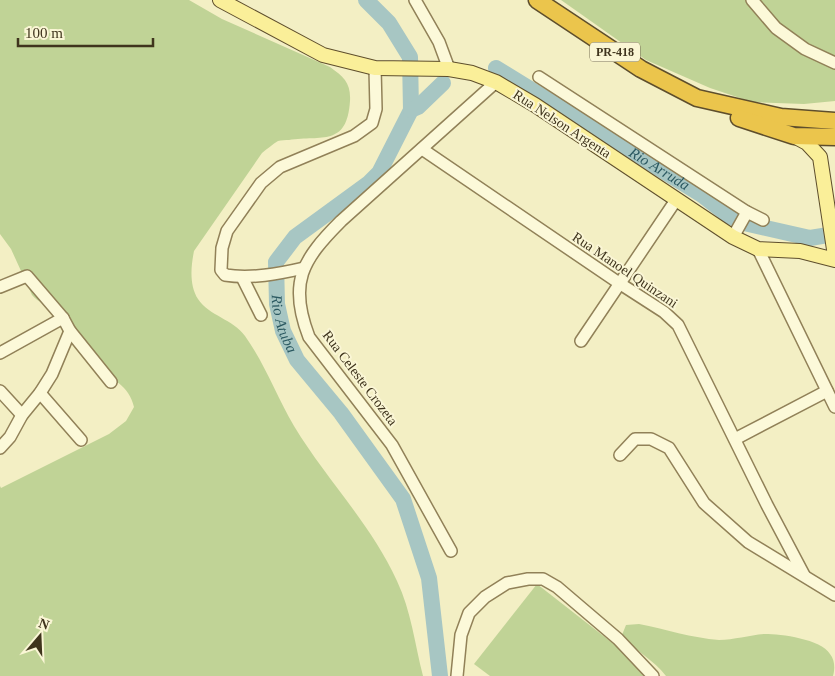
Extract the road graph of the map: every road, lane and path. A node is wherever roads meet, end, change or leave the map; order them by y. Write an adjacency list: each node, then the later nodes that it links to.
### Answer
1 (220, 0): 6 (main road, Rua Nelson Argenta)
2 (414, 0): 7 (street)
3 (537, 0): 10 (highway, PR-418)
4 (752, 0): 5 (street)
5 (835, 63)
6 (380, 69): 7 (main road, Rua Nelson Argenta); 24 (street)
7 (449, 69): 9 (main road, Rua Nelson Argenta)
8 (539, 76): 17 (street, Rua Nelson Argenta)
9 (496, 82): 14 (street, Rua Celeste Crozeta); 16 (main road, Rua Nelson Argenta)
10 (697, 98): 11 (highway, PR-418); 12 (highway)
11 (835, 121)
12 (794, 136): 13 (highway); 15 (main road)
13 (833, 138): 15 (main road)
14 (422, 150): 23 (street, Rua Celeste Crozeta); 25 (street, Rua Manoel Quinzani)
15 (820, 158): 21 (main road)
16 (676, 200): 19 (main road, Rua Nelson Argenta); 25 (street)
17 (747, 212): 18 (street, Rua Nelson Argenta); 19 (street)
18 (763, 220)
19 (733, 237): 20 (main road, Rua Nelson Argenta)
20 (758, 249): 22 (main road, Rua Nelson Argenta); 34 (street)
21 (835, 256)
22 (835, 260)
23 (304, 268): 24 (street); 42 (street, Rua Celeste Crozeta)
24 (242, 277): 27 (street)
25 (619, 284): 30 (street); 38 (street, Rua Manoel Quinzani)
26 (0, 287): 28 (street)
27 (261, 315)
28 (63, 318): 29 (street); 31 (street)
29 (70, 331): 32 (street); 35 (street)
30 (582, 341)
31 (0, 353)
32 (111, 382)
33 (0, 391): 37 (street)
34 (827, 392): 36 (street); 38 (street)
35 (40, 393): 37 (street); 39 (street)
36 (835, 407)
37 (22, 415): 40 (street)
38 (735, 439): 43 (street, Rua Manoel Quinzani)
39 (81, 440)
40 (0, 448)
41 (620, 455): 43 (street)
42 (451, 551)
43 (804, 575): 44 (street)
44 (835, 595)
45 (457, 676): 46 (street)
46 (653, 676)

